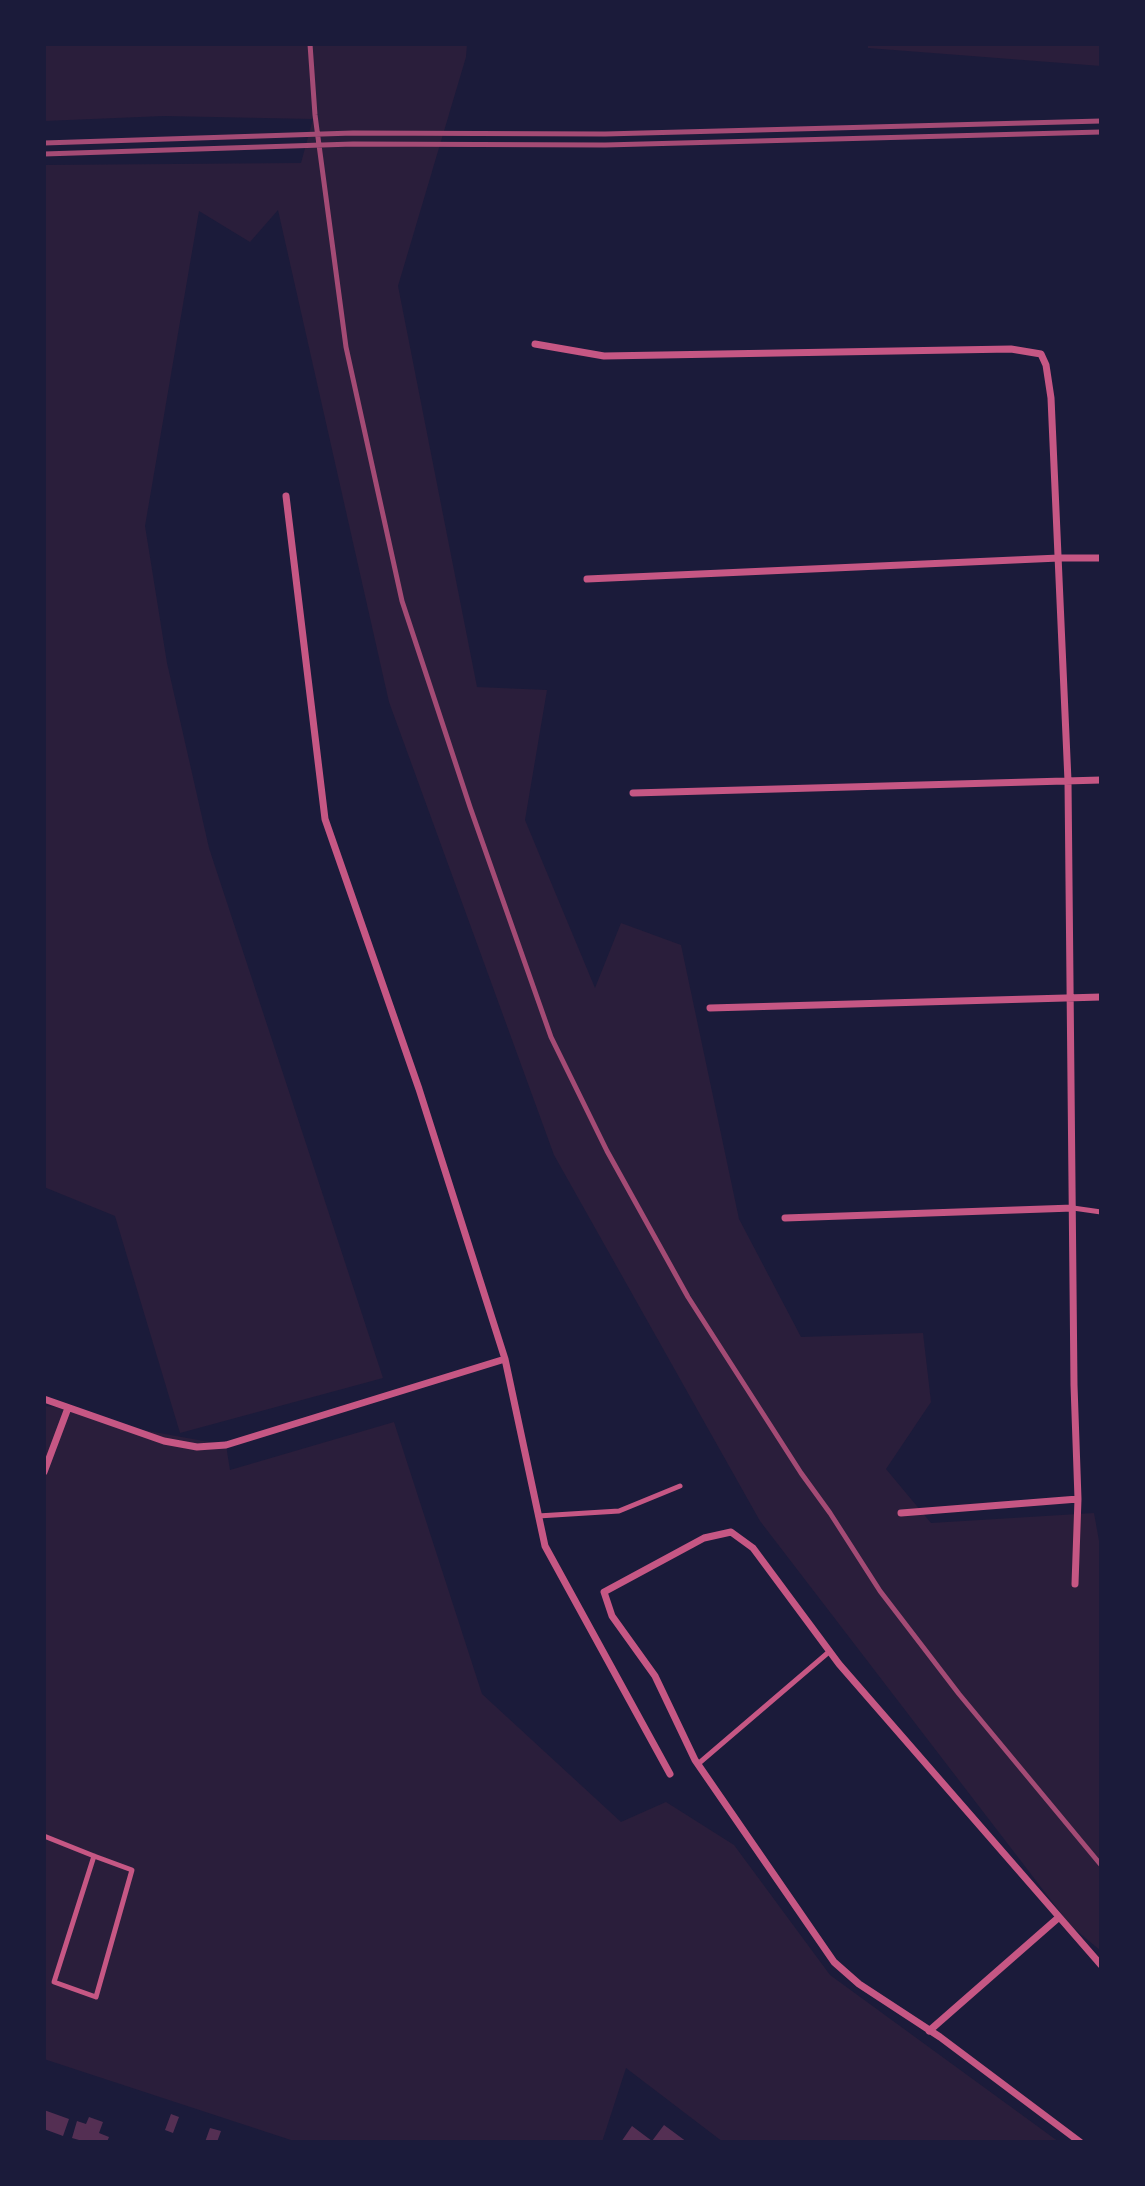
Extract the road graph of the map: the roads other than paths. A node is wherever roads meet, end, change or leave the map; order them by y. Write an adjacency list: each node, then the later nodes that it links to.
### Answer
1 (535, 344): 3 (street)
2 (286, 496): 15 (street)
3 (1059, 558): 4 (street); 5 (street); 6 (street)
4 (1101, 558)
5 (587, 579)
6 (1068, 780): 7 (street); 8 (street); 10 (street)
7 (1101, 780)
8 (633, 793)
9 (1101, 997): 10 (street)
10 (1070, 998): 11 (street); 12 (street)
11 (710, 1008)
12 (1073, 1208): 13 (lane); 14 (street); 20 (street)
13 (1101, 1212)
14 (786, 1218)
15 (505, 1359): 17 (street); 22 (street)
16 (44, 1399): 17 (street)
17 (68, 1408): 18 (street)
18 (44, 1472)
19 (680, 1486): 22 (lane)
20 (1078, 1499): 21 (street); 23 (street)
21 (901, 1513)
22 (538, 1516): 26 (street)
23 (1075, 1584)
24 (830, 1651): 25 (lane); 25 (street); 29 (street)
25 (698, 1764): 31 (street)
26 (670, 1774)
27 (44, 1836): 28 (lane)
28 (94, 1856): 28 (lane)
29 (1058, 1918): 30 (street); 31 (street)
30 (1101, 1965)
31 (929, 2031): 32 (street)
32 (1080, 2142)

